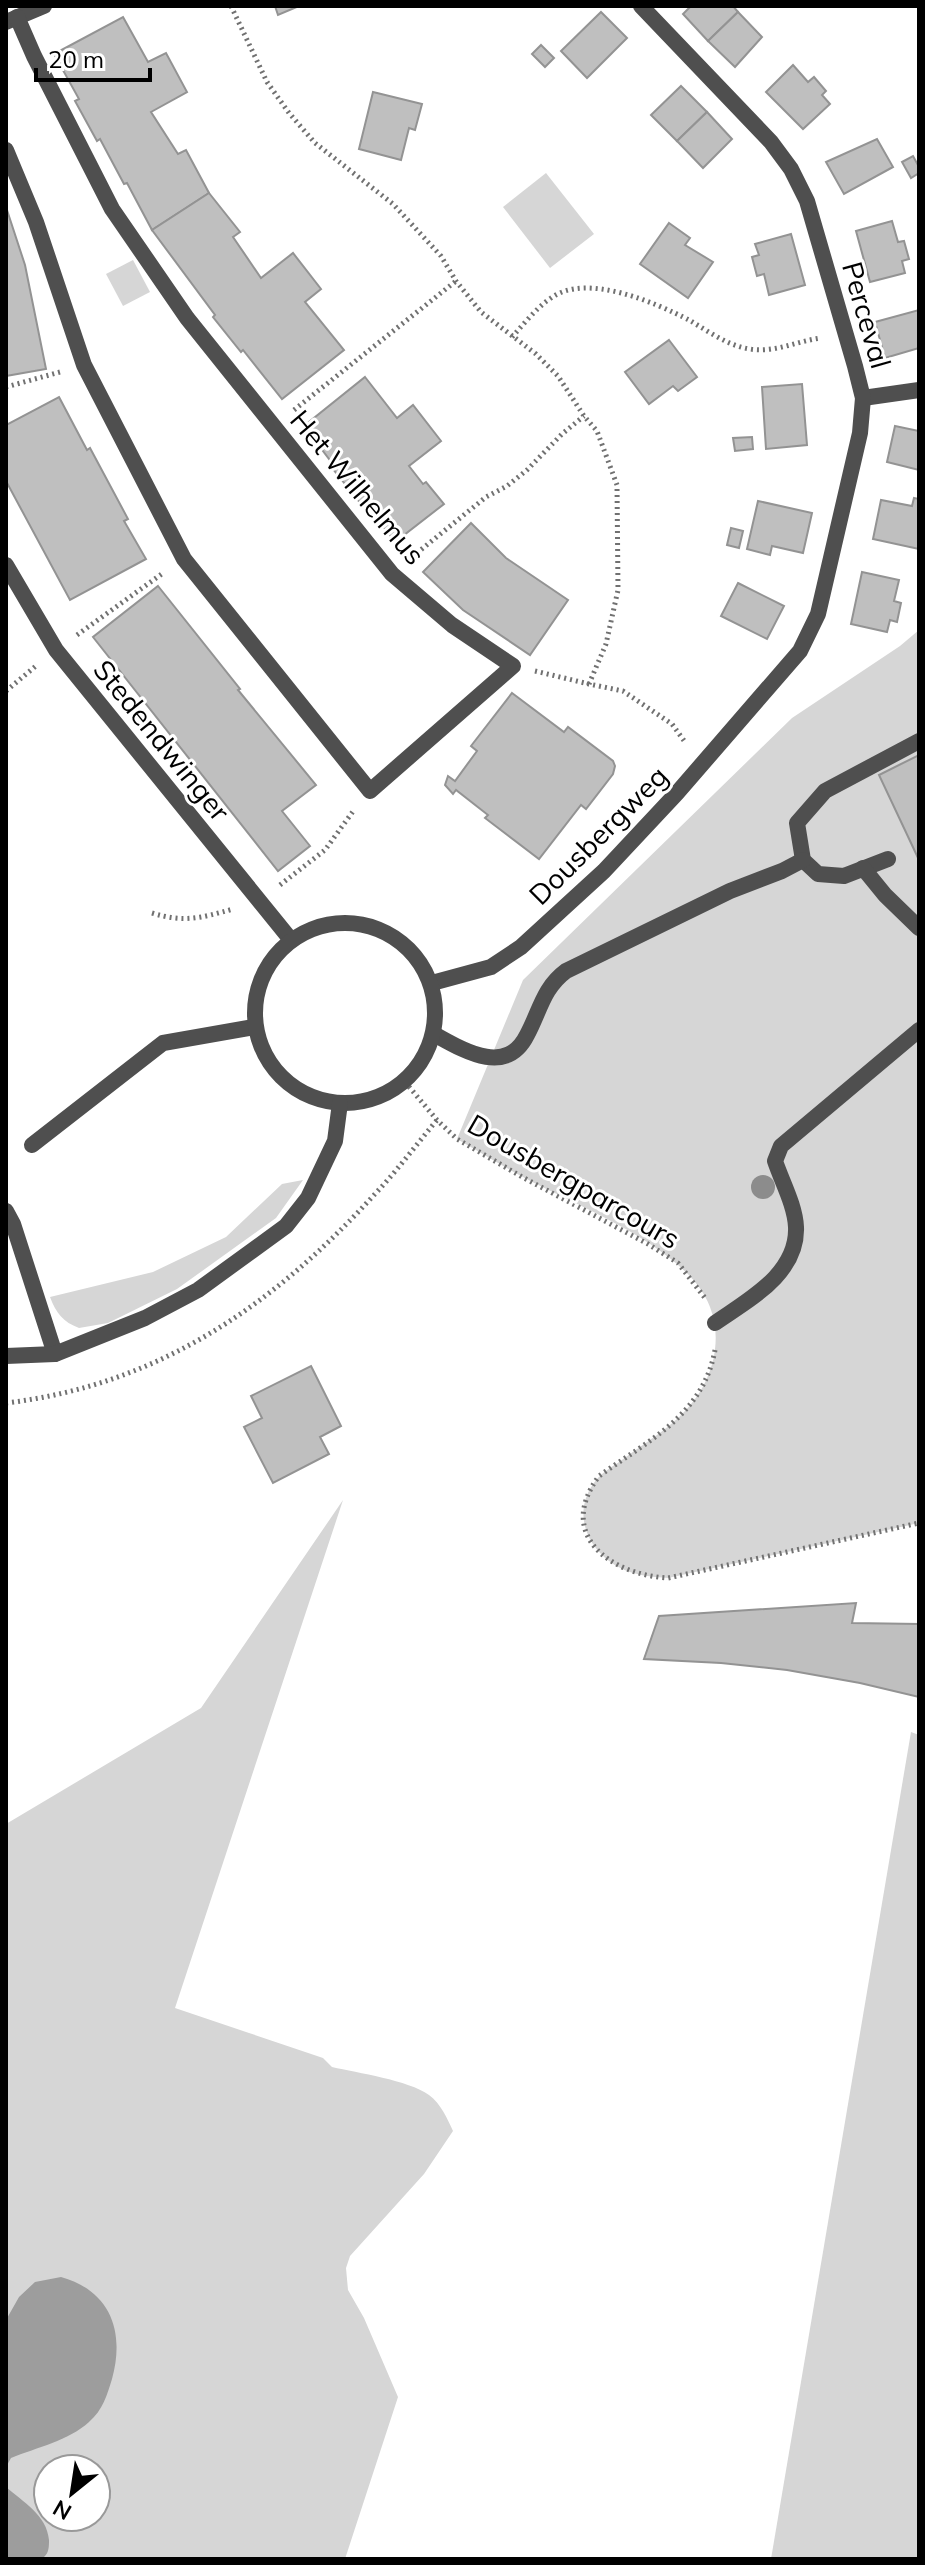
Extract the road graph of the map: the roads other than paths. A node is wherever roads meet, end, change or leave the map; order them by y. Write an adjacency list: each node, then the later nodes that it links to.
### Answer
1 (44, 6): 3 (street)
2 (641, 6): 6 (street, Perceval)
3 (12, 20): 4 (street, Het Wilhelmus)
4 (6, 150)
5 (919, 390): 6 (street)
6 (863, 398): 8 (street, Perceval)
7 (6, 565): 14 (street, Stedendwinger)
8 (774, 684): 15 (street, Dousbergweg)
9 (919, 741): 11 (street)
10 (888, 859): 12 (street)
11 (803, 860): 12 (street); 18 (street)
12 (863, 868): 13 (street)
13 (919, 928)
14 (291, 940): 15 (street); 16 (street)
15 (432, 983): 18 (street)
16 (254, 1027): 19 (street); 20 (street)
17 (919, 1030): 22 (street)
18 (434, 1034): 19 (street)
19 (340, 1103): 23 (street)
20 (32, 1145)
21 (6, 1211): 23 (street)
22 (715, 1323)
23 (55, 1354): 24 (street)
24 (6, 1356)

